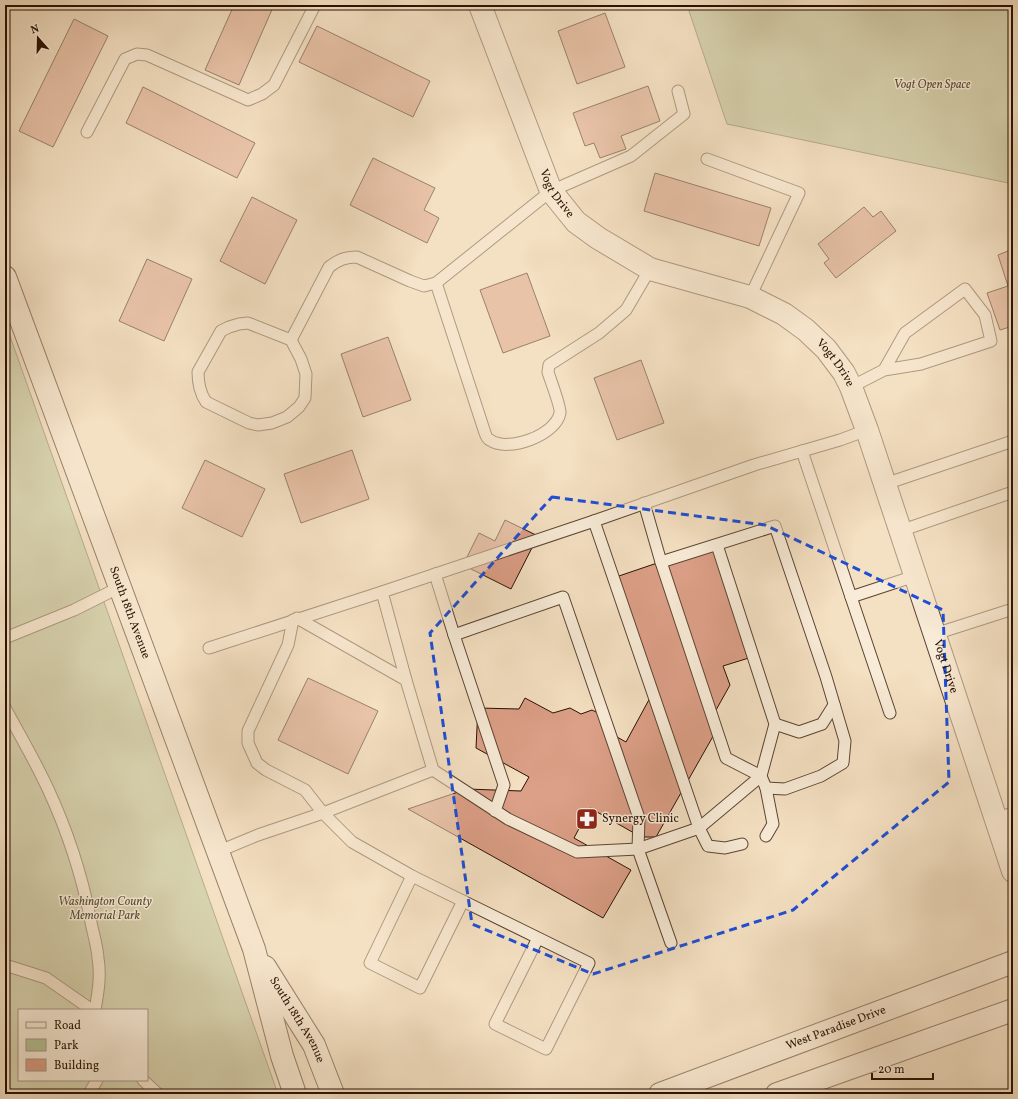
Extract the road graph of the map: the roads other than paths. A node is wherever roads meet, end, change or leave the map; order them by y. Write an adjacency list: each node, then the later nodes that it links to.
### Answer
1 (315, 5): 4 (lane)
2 (480, 5): 6 (street, Vogt Drive)
3 (678, 91): 6 (lane)
4 (87, 132)
5 (707, 159): 10 (lane)
6 (551, 191): 7 (street, Vogt Drive); 9 (lane)
7 (650, 269): 9 (lane); 10 (street, Vogt Drive)
8 (5, 277): 26 (street, South 18th Avenue)
9 (436, 283): 11 (lane)
10 (750, 297): 13 (street, Vogt Drive)
11 (291, 340): 11 (lane)
12 (884, 370): 12 (lane); 13 (lane)
13 (851, 388): 14 (street, Vogt Drive)
14 (867, 430): 16 (lane); 17 (street, Vogt Drive)
15 (1013, 441): 17 (lane)
16 (802, 451): 19 (lane); 28 (lane)
17 (885, 484): 21 (street, Vogt Drive)
18 (1013, 492): 21 (lane)
19 (644, 503): 20 (lane); 23 (lane)
20 (594, 521): 24 (lane); 46 (lane)
21 (900, 531): 25 (street, Vogt Drive)
22 (717, 545): 23 (lane); 36 (lane); 39 (lane)
23 (661, 562): 41 (lane)
24 (435, 574): 27 (lane); 31 (lane)
25 (915, 576): 28 (lane); 32 (street, Vogt Drive)
26 (120, 587): 33 (lane); 50 (street, South 18th Avenue)
27 (382, 592): 30 (lane); 35 (lane)
28 (851, 597): 38 (lane)
29 (1013, 608): 32 (lane)
30 (295, 619): 34 (lane); 35 (lane); 44 (lane)
31 (454, 634): 43 (lane); 49 (lane)
32 (935, 634): 45 (street, Vogt Drive)
33 (5, 638)
34 (208, 648)
35 (406, 680): 40 (lane)
36 (834, 705): 39 (lane); 42 (lane)
37 (5, 708): 60 (lane)
38 (890, 713)
39 (775, 724): 41 (lane)
40 (433, 770): 43 (lane); 44 (lane)
41 (761, 776): 42 (lane); 46 (lane)
42 (766, 788): 47 (lane)
43 (495, 811): 49 (lane)
44 (323, 813): 50 (lane); 52 (lane)
45 (1004, 816): 51 (street, Vogt Drive)
46 (699, 828): 48 (lane); 49 (lane)
47 (766, 836)
48 (742, 844)
49 (638, 849): 55 (lane)
50 (217, 852): 56 (street, South 18th Avenue)
51 (1013, 871)
52 (412, 876): 53 (lane); 53 (lane)
53 (464, 901): 54 (lane)
54 (538, 938): 54 (lane)
55 (671, 943)
56 (254, 949): 66 (street, South 18th Avenue); 67 (street, South 18th Avenue)
57 (1013, 962): 68 (street, West Paradise Drive)
58 (5, 965): 59 (lane)
59 (91, 1009)
60 (95, 1009)
61 (1013, 1010): 69 (street)
62 (96, 1081): 64 (lane)
63 (144, 1081): 65 (lane)
64 (89, 1094)
65 (158, 1094)
66 (295, 1094)
67 (333, 1094)
68 (660, 1094)
69 (777, 1094)

